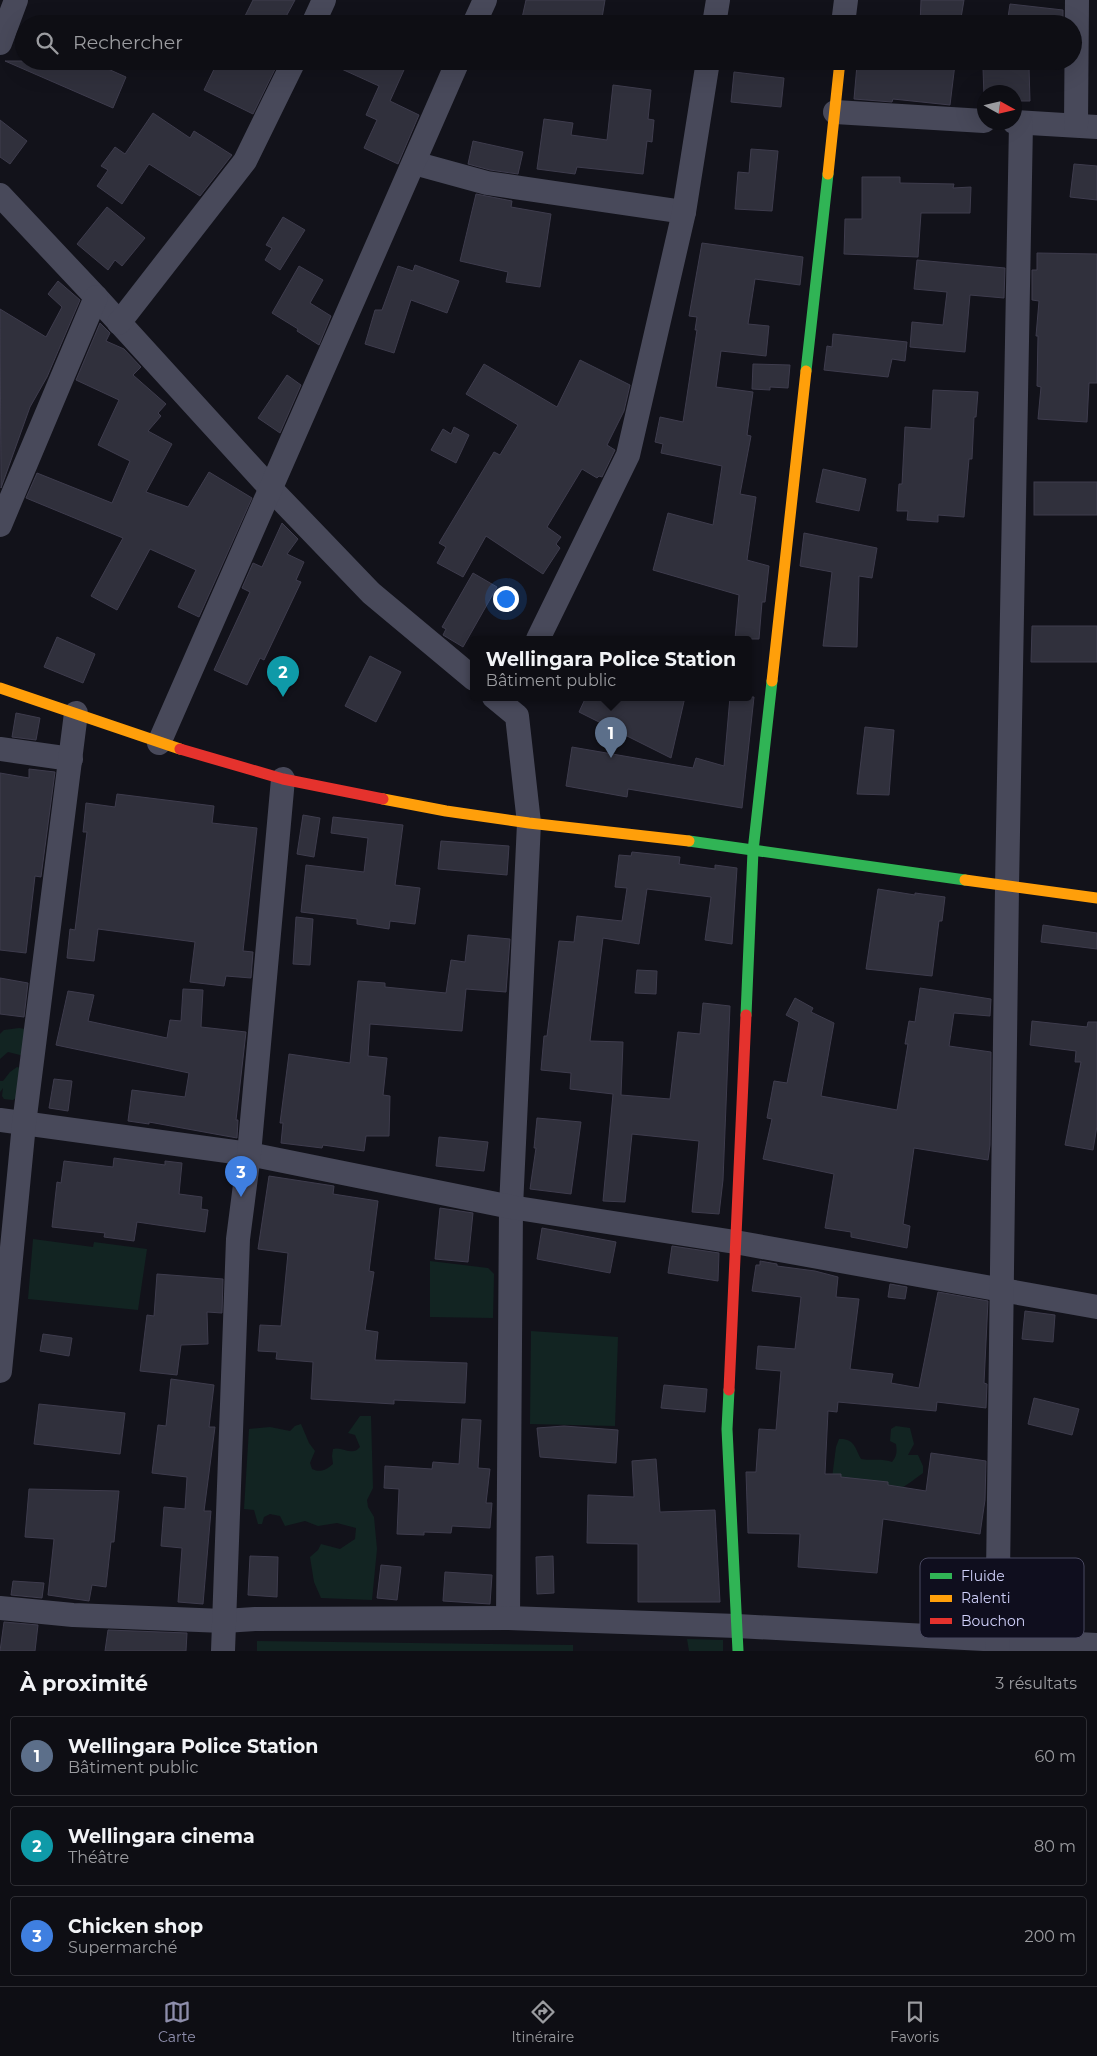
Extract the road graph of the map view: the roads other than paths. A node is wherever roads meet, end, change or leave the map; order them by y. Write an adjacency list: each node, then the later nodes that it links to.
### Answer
1 (16, 0): 12 (street)
2 (324, 0): 7 (street)
3 (484, 0): 8 (street)
4 (718, 0): 9 (street)
5 (846, 0): 10 (street)
6 (1077, 0): 11 (street)
7 (317, 15)
8 (478, 15)
9 (716, 15)
10 (844, 15)
11 (1078, 15)
12 (0, 43)
13 (290, 70): 27 (street)
14 (454, 70): 23 (street)
15 (707, 70): 25 (street)
16 (839, 70): 18 (street)
17 (1082, 70): 21 (street)
18 (835, 112): 19 (street); 41 (street)
19 (977, 121)
20 (1022, 123): 21 (street)
21 (1086, 126)
22 (1018, 130): 42 (street)
23 (414, 163): 25 (street); 28 (street)
24 (0, 195): 26 (street)
25 (684, 212): 30 (street)
26 (96, 296): 27 (street); 29 (street)
27 (119, 323): 28 (street)
28 (272, 490): 31 (street); 36 (street)
29 (0, 525)
30 (539, 636)
31 (470, 676)
32 (0, 688): 35 (street)
33 (504, 701): 34 (street)
34 (520, 707): 40 (street)
35 (76, 714): 36 (street); 38 (street)
36 (159, 743): 39 (street)
37 (0, 749): 38 (street)
38 (71, 758): 45 (street)
39 (283, 779): 40 (street); 46 (street)
40 (529, 823): 41 (street); 47 (street)
41 (753, 851): 42 (street); 48 (street)
42 (1007, 887): 43 (street); 49 (street)
43 (1097, 898)
44 (0, 1120): 45 (street)
45 (24, 1124): 46 (street); 51 (street)
46 (250, 1154): 47 (street); 55 (street)
47 (511, 1207): 48 (street); 54 (street)
48 (735, 1242): 49 (street); 56 (street)
49 (1001, 1290): 50 (street); 52 (street)
50 (1097, 1307)
51 (0, 1371)
52 (997, 1558)
53 (0, 1608): 55 (street)
54 (508, 1618): 55 (street); 56 (street)
55 (224, 1621): 59 (street)
56 (737, 1626): 58 (street); 60 (street)
57 (1097, 1645): 58 (street)
58 (996, 1646)
59 (223, 1651)
60 (738, 1651)

